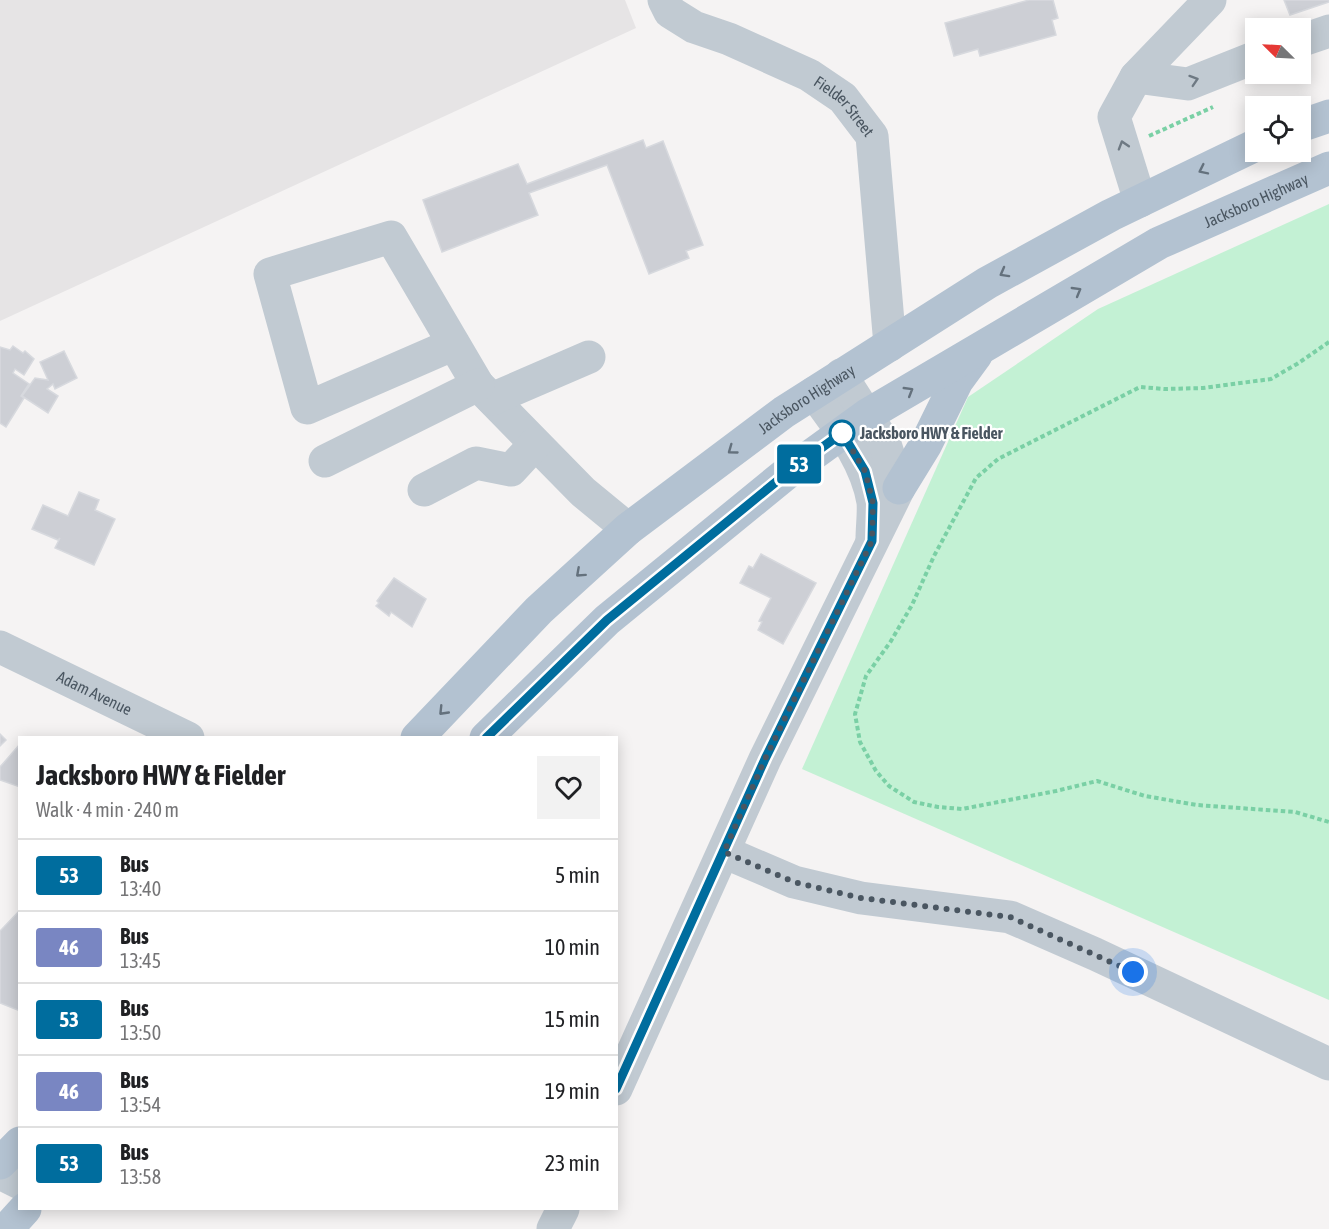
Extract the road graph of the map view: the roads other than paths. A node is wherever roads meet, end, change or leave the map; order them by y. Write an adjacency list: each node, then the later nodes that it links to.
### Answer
1 (664, 0): 13 (street, Fielder Street)
2 (1210, 0): 6 (street)
3 (1329, 31): 4 (street)
4 (1311, 37)
5 (1245, 61): 6 (street, one-way to 5)
6 (1136, 77): 11 (street, one-way to 6)
7 (1329, 116): 8 (main road)
8 (1311, 122)
9 (1245, 150): 11 (main road, Jacksboro Highway, one-way to 11)
10 (1329, 168): 14 (main road, Jacksboro Highway, one-way to 10)
11 (1140, 201): 13 (main road, Jacksboro Highway, one-way to 13)
12 (454, 344): 12 (street); 17 (street)
13 (890, 345): 16 (main road, Jacksboro Highway)
14 (983, 347): 19 (main road, Jacksboro Highway, one-way to 14); 22 (main road)
15 (589, 357): 17 (street)
16 (842, 375): 18 (main road, Jacksboro Highway); 19 (street)
17 (485, 392): 20 (street); 21 (street)
18 (814, 393): 19 (street); 24 (main road, Jacksboro Highway, one-way to 24)
19 (855, 424): 22 (street); 25 (street); 29 (main road, Jacksboro Highway)
20 (535, 444): 23 (street); 24 (street)
21 (325, 460)
22 (899, 488): 25 (street)
23 (424, 490)
24 (628, 529): 28 (main road, Jacksboro Highway, one-way to 28)
25 (872, 541): 30 (street)
26 (0, 647): 27 (street, Adam Avenue)
27 (184, 736)
28 (419, 736)
29 (488, 736)
30 (724, 852): 31 (street); 32 (street)
31 (1329, 1064)
32 (618, 1085)
33 (18, 1145): 34 (main road)
34 (0, 1163)
35 (0, 1173): 36 (street)
36 (18, 1182)
37 (24, 1210): 39 (main road)
38 (562, 1210): 40 (street)
39 (7, 1229)
40 (554, 1229)

